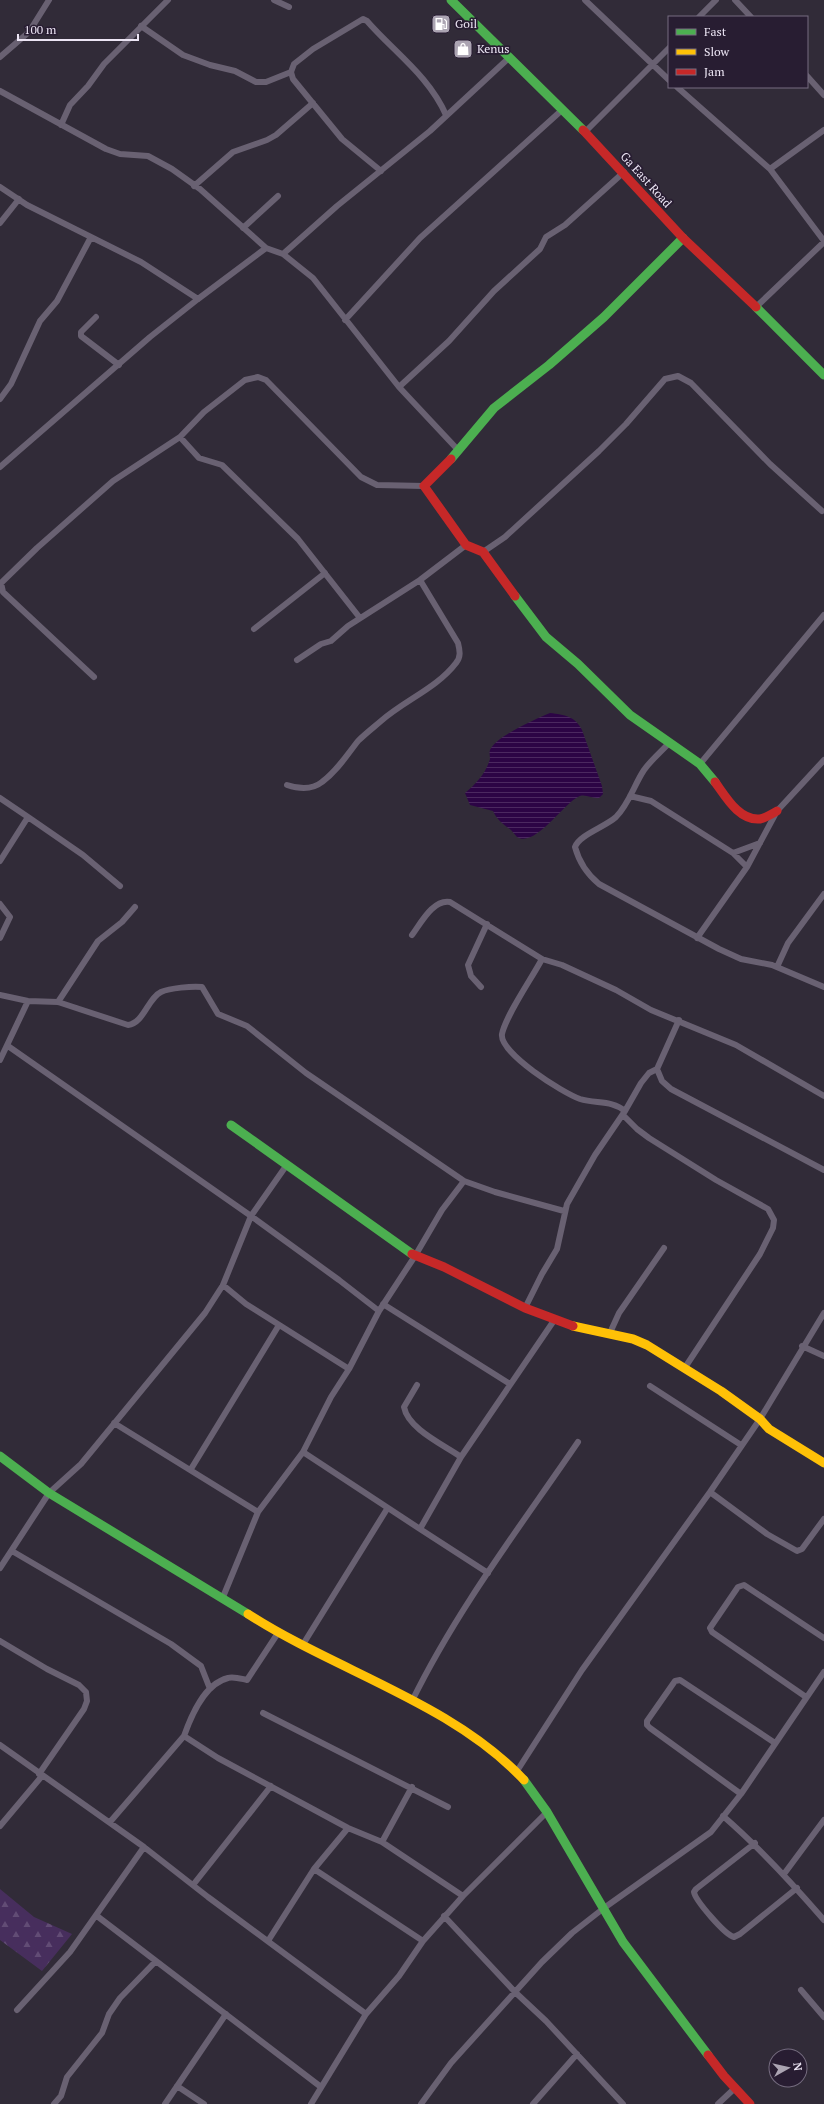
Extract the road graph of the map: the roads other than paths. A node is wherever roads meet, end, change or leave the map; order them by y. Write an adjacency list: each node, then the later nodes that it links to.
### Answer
1 (49, 0): 13 (street)
2 (168, 0): 11 (street)
3 (274, 0): 8 (street)
4 (451, 0): 14 (street, Ga East Road)
5 (584, 0): 15 (street)
6 (716, 0): 9 (street)
7 (735, 0): 10 (street)
8 (289, 7)
9 (700, 16)
10 (750, 16)
11 (141, 26): 16 (street); 25 (street)
12 (668, 49): 15 (street)
13 (0, 57)
14 (510, 57): 23 (street, Ga East Road); 24 (street)
15 (652, 66): 18 (street); 27 (street)
16 (291, 72): 22 (street); 24 (street)
17 (808, 77): 21 (street)
18 (668, 79)
19 (678, 88): 28 (street)
20 (0, 91): 25 (street)
21 (824, 94)
22 (313, 103): 29 (street); 31 (street)
23 (562, 110): 27 (street, Ga East Road); 45 (street)
24 (446, 115): 29 (street)
25 (61, 125): 31 (street)
26 (824, 130): 28 (street)
27 (586, 132): 30 (street, Ga East Road)
28 (770, 169): 39 (street)
29 (381, 171): 41 (street)
30 (624, 172): 38 (street, Ga East Road); 48 (street)
31 (194, 186): 36 (street)
32 (0, 187): 34 (street)
33 (278, 196): 36 (street)
34 (19, 199): 35 (street); 37 (street)
35 (0, 223)
36 (244, 228): 40 (street)
37 (91, 237): 42 (street); 49 (street)
38 (683, 238): 43 (street, Ga East Road); 51 (street)
39 (824, 242): 43 (street)
40 (266, 248): 41 (street); 42 (street)
41 (283, 254): 45 (street)
42 (198, 299): 46 (street)
43 (756, 307): 47 (street, Ga East Road)
44 (96, 317): 46 (street)
45 (345, 320): 48 (street)
46 (119, 364): 52 (street)
47 (824, 375)
48 (399, 386): 51 (street)
49 (0, 399)
50 (180, 437): 53 (street); 57 (street); 63 (street)
51 (458, 451): 53 (street)
52 (0, 467)
53 (424, 486): 55 (street)
54 (823, 511): 56 (street)
55 (466, 545): 56 (street); 58 (street)
56 (483, 552): 64 (street)
57 (325, 573): 60 (street); 61 (street)
58 (420, 580): 60 (street); 67 (street)
59 (824, 615): 65 (street)
60 (360, 618): 62 (street)
61 (254, 629)
62 (297, 660)
63 (94, 677)
64 (669, 743): 65 (street); 68 (street)
65 (700, 764): 70 (street)
66 (823, 765): 70 (street)
67 (287, 785)
68 (630, 796): 73 (street); 83 (street)
69 (0, 798): 71 (street)
70 (778, 811): 72 (street)
71 (28, 818): 74 (street); 76 (street)
72 (760, 843): 73 (street); 75 (street)
73 (733, 853): 75 (street)
74 (0, 861)
75 (747, 867): 83 (street)
76 (120, 886)
77 (824, 894): 85 (street)
78 (0, 904): 82 (street)
79 (135, 907): 90 (street)
80 (487, 924): 81 (street); 84 (street); 86 (street)
81 (412, 935)
82 (0, 938)
83 (697, 938): 85 (street)
84 (542, 959): 91 (street); 96 (street)
85 (777, 967): 87 (street)
86 (481, 987)
87 (824, 987)
88 (0, 995): 89 (street)
89 (28, 1001): 90 (street); 92 (street)
90 (58, 1002): 100 (street)
91 (679, 1020): 94 (street); 95 (street)
92 (8, 1046): 93 (street); 102 (street)
93 (0, 1060)
94 (657, 1069): 96 (street); 99 (street)
95 (824, 1096)
96 (624, 1113): 101 (street); 116 (street)
97 (231, 1125): 98 (street)
98 (286, 1166): 102 (street); 104 (street)
99 (824, 1170)
100 (464, 1181): 101 (street); 104 (street)
101 (564, 1211): 107 (street)
102 (251, 1216): 105 (street); 108 (street)
103 (664, 1248): 112 (street)
104 (415, 1256): 106 (street); 107 (street)
105 (223, 1285): 111 (street); 121 (street)
106 (383, 1304): 108 (street); 117 (street)
107 (525, 1308): 110 (street)
108 (379, 1311): 115 (street)
109 (824, 1314): 113 (street)
110 (555, 1319): 112 (street); 117 (street)
111 (279, 1325): 115 (street); 128 (street)
112 (609, 1335): 116 (street)
113 (802, 1346): 114 (street); 120 (street)
114 (824, 1356)
115 (349, 1369): 124 (street)
116 (684, 1369): 120 (street)
117 (510, 1384): 126 (street)
118 (417, 1385): 126 (street)
119 (650, 1386): 123 (street)
120 (760, 1419): 123 (street); 127 (street)
121 (114, 1423): 128 (street); 130 (street)
122 (578, 1442): 137 (street)
123 (741, 1445): 129 (street)
124 (303, 1452): 131 (street); 132 (street)
125 (0, 1456): 130 (street)
126 (462, 1457): 134 (street)
127 (824, 1463)
128 (190, 1470): 132 (street)
129 (710, 1492): 133 (street); 152 (street)
130 (48, 1493): 135 (street); 138 (street)
131 (387, 1509): 134 (street); 142 (street)
132 (258, 1512): 138 (street)
133 (824, 1519)
134 (420, 1529): 137 (street)
135 (12, 1551): 136 (street); 145 (street)
136 (0, 1568)
137 (488, 1573): 147 (street)
138 (223, 1597): 139 (street)
139 (278, 1633): 142 (street); 145 (street)
140 (824, 1638): 146 (street)
141 (0, 1641): 153 (street)
142 (302, 1646): 147 (street)
143 (824, 1672): 144 (street)
144 (821, 1682): 146 (street)
145 (210, 1689): 149 (street)
146 (806, 1697): 150 (street)
147 (412, 1702): 152 (street)
148 (263, 1713): 155 (street)
149 (184, 1736): 154 (street); 161 (street)
150 (775, 1743): 156 (street); 156 (street)
151 (0, 1745): 153 (street)
152 (517, 1771): 158 (street)
153 (40, 1775): 161 (street); 162 (street)
154 (271, 1786): 163 (street); 169 (street)
155 (412, 1787): 157 (street); 164 (street)
156 (741, 1794): 159 (street)
157 (448, 1807)
158 (547, 1812): 171 (street); 172 (street)
159 (724, 1816): 165 (street); 172 (street)
160 (824, 1820): 168 (street)
161 (110, 1822): 166 (street)
162 (0, 1826)
163 (348, 1828): 164 (street); 167 (street)
164 (382, 1842): 171 (street)
165 (755, 1843): 168 (street); 170 (street)
166 (144, 1847): 169 (street); 173 (street)
167 (314, 1869): 176 (street); 177 (street)
168 (784, 1874): 170 (street)
169 (193, 1885): 176 (street)
170 (796, 1888): 175 (street)
171 (463, 1896): 174 (street)
172 (604, 1908): 180 (street); 188 (street)
173 (97, 1916): 178 (street); 181 (street)
174 (444, 1916): 177 (street); 180 (street)
175 (824, 1920)
176 (268, 1941): 183 (street)
177 (423, 1941): 183 (street)
178 (156, 1961): 182 (street); 189 (street)
179 (801, 1990): 184 (street)
180 (515, 1992): 185 (street); 193 (street)
181 (17, 2010)
182 (226, 2014): 186 (street); 187 (street)
183 (366, 2014): 187 (street)
184 (824, 2016)
185 (577, 2054): 194 (street); 195 (street)
186 (177, 2086): 190 (street); 191 (street)
187 (321, 2087): 192 (street)
188 (736, 2088): 196 (street); 197 (street)
189 (54, 2104)
190 (165, 2104)
191 (204, 2104)
192 (311, 2104)
193 (421, 2104)
194 (533, 2104)
195 (623, 2104)
196 (718, 2104)
197 (750, 2104)

